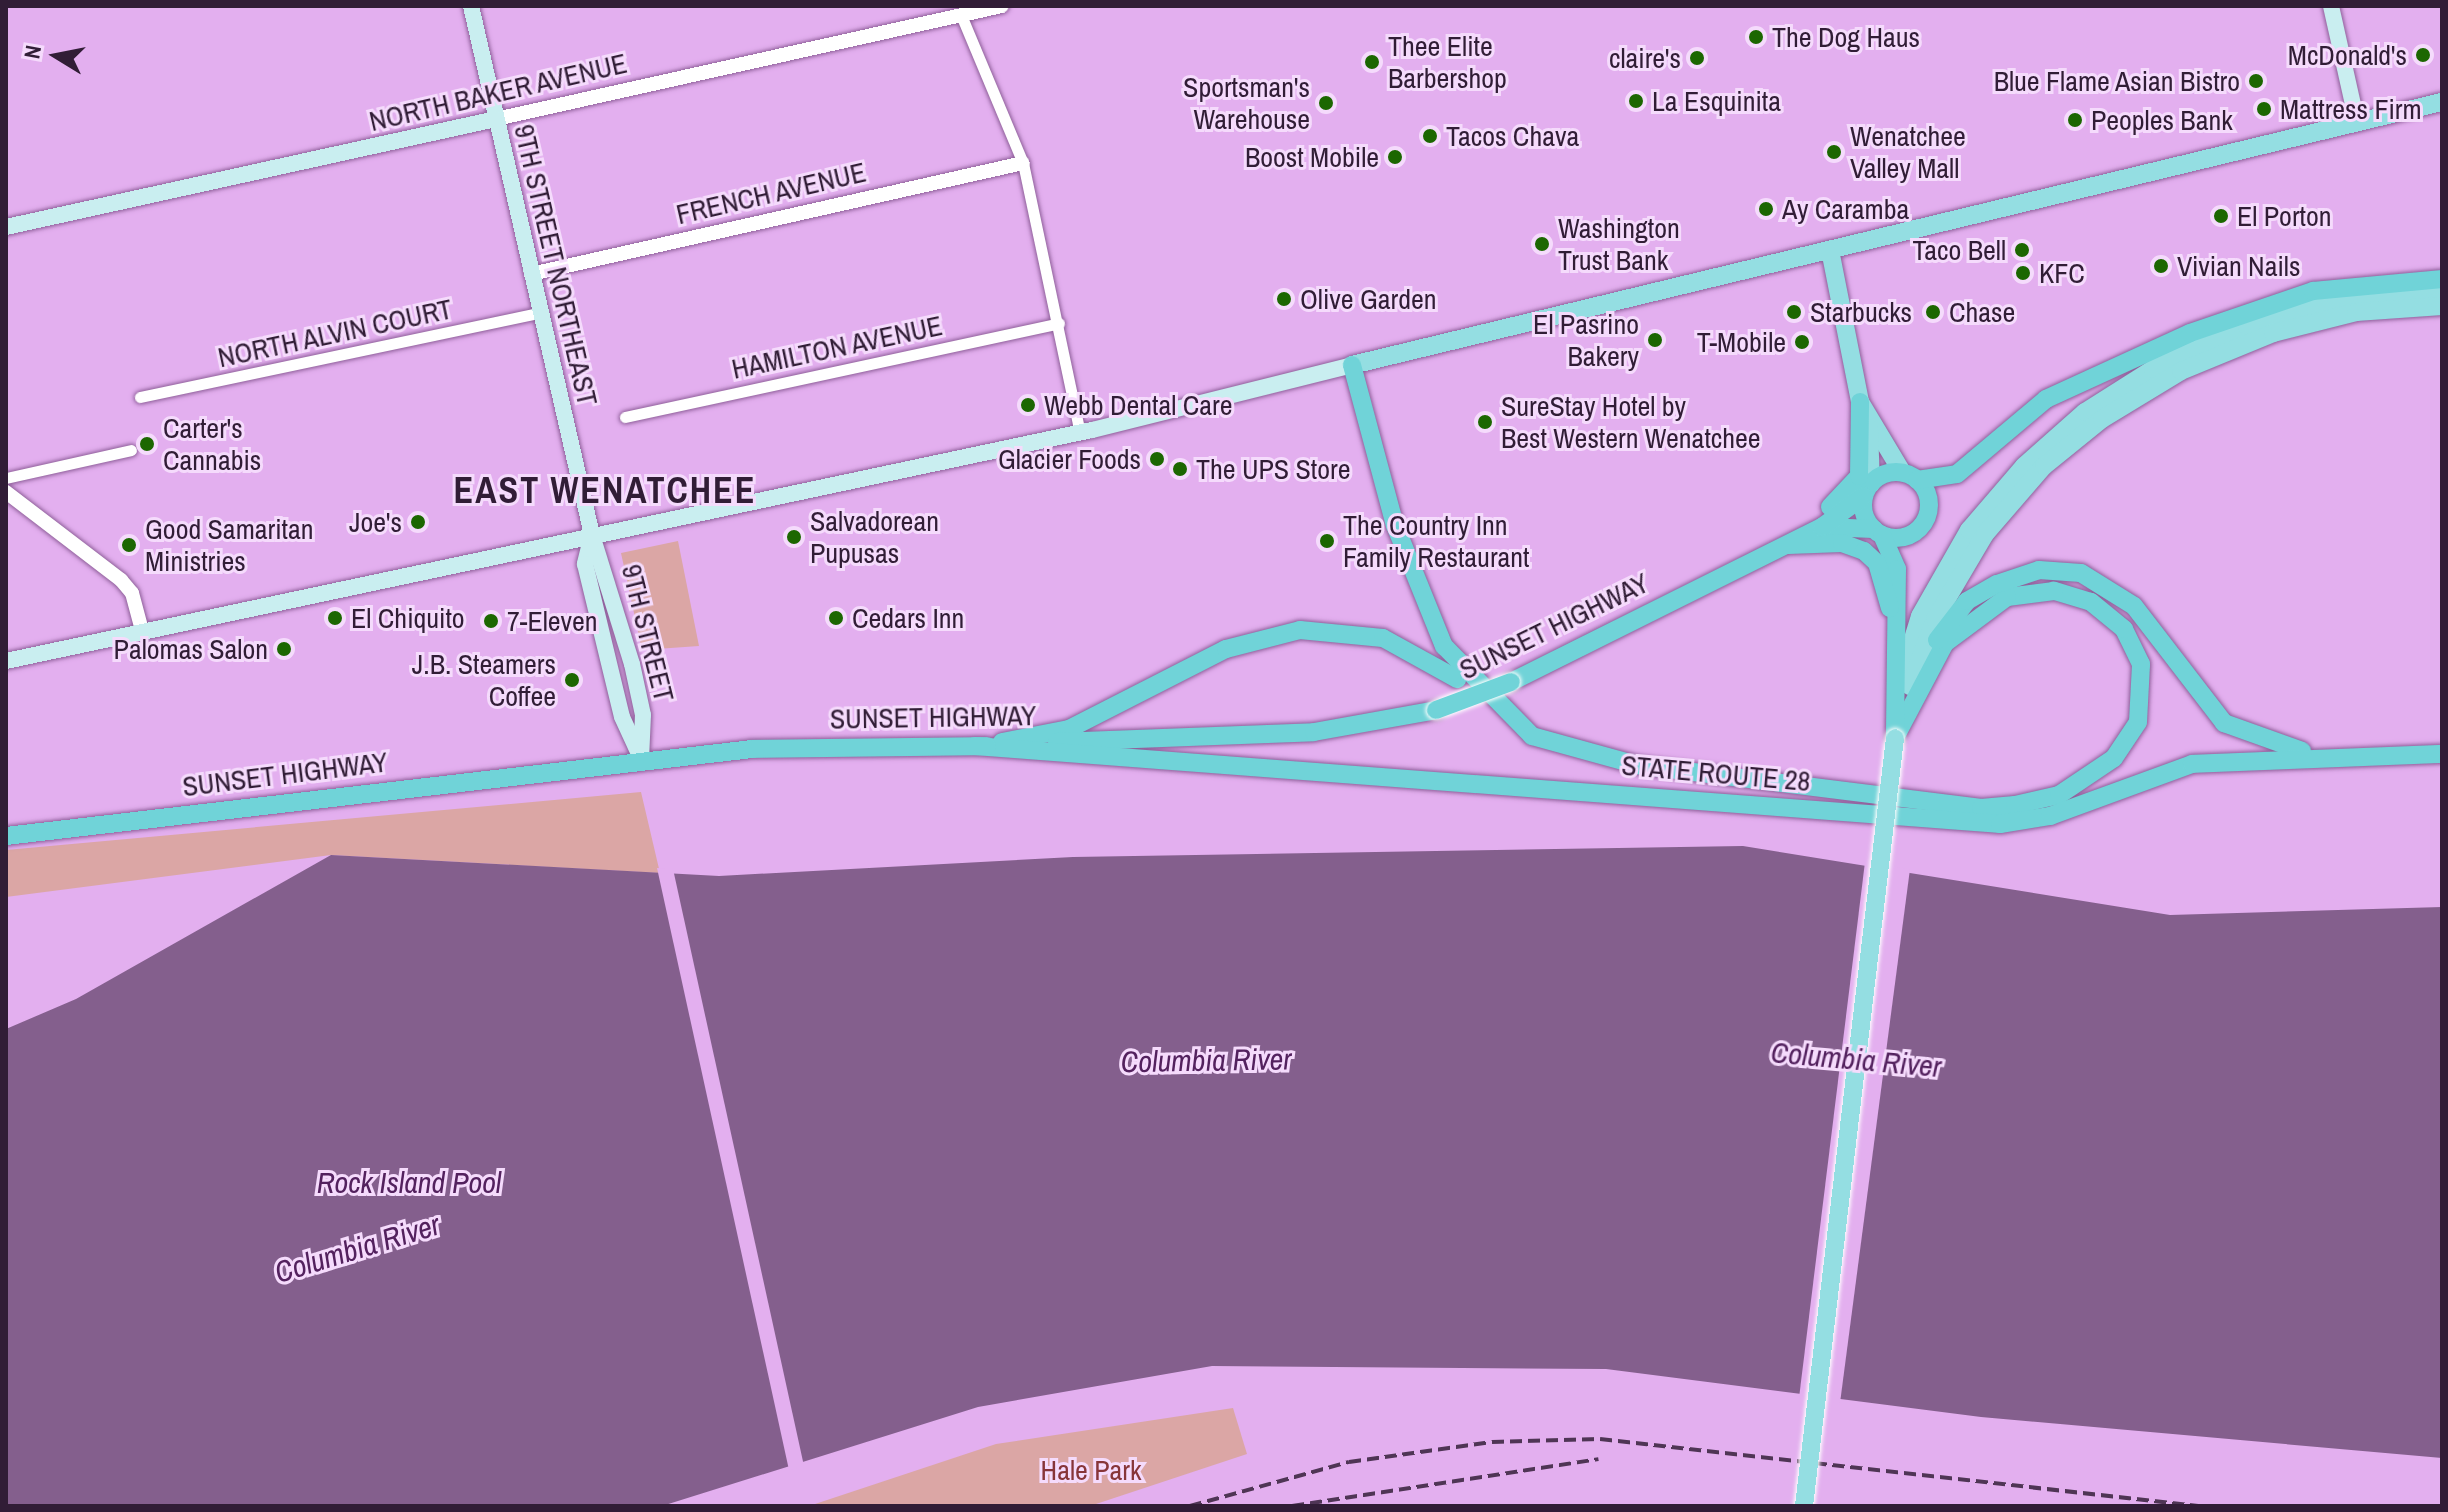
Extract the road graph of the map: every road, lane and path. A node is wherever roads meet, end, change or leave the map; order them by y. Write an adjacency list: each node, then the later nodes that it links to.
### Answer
1 (471, 6): 6 (main road, 9TH STREET NORTHEAST)
2 (1002, 6): 4 (street, NORTH BAKER AVENUE)
3 (2331, 6): 7 (main road)
4 (961, 15): 6 (street, NORTH BAKER AVENUE); 8 (street)
5 (2442, 102): 7 (main road)
6 (496, 119): 9 (main road, NORTH BAKER AVENUE); 11 (main road, 9TH STREET NORTHEAST)
7 (2357, 122): 10 (main road)
8 (1023, 163): 11 (street, FRENCH AVENUE); 16 (street)
9 (6, 227)
10 (1830, 250): 17 (main road); 20 (main road)
11 (531, 274): 15 (main road, 9TH STREET NORTHEAST)
12 (2442, 279): 24 (highway)
13 (2442, 290): 18 (main road)
14 (2442, 306): 18 (main road)
15 (539, 313): 19 (street, NORTH ALVIN COURT); 30 (main road, 9TH STREET NORTHEAST)
16 (1059, 323): 21 (street, HAMILTON AVENUE); 22 (street)
17 (1352, 365): 22 (main road); 35 (highway)
18 (2171, 368): 36 (main road)
19 (140, 397)
20 (1864, 410): 24 (main road); 26 (main road); 31 (highway)
21 (625, 417)
22 (1080, 433): 30 (main road)
23 (131, 450): 25 (street)
24 (1910, 476): 26 (highway); 29 (highway)
25 (6, 478)
26 (1867, 490): 28 (highway, SUNSET HIGHWAY); 29 (highway)
27 (6, 492): 33 (street)
28 (1822, 527): 29 (highway, SUNSET HIGHWAY); 31 (highway, SUNSET HIGHWAY)
29 (1878, 532): 32 (highway)
30 (592, 535): 33 (main road); 40 (main road, 9TH STREET); 40 (main road, 9TH STREET)
31 (1785, 545): 32 (highway); 37 (highway, SUNSET HIGHWAY, bridge)
32 (1893, 628): 36 (highway)
33 (142, 630): 34 (main road)
34 (6, 661)
35 (1489, 700): 36 (highway); 37 (highway)
36 (1895, 738): 39 (highway); 42 (main road, bridge)
37 (975, 746): 39 (highway, STATE ROUTE 28); 40 (highway, SUNSET HIGHWAY)
38 (2442, 754): 39 (highway, STATE ROUTE 28)
39 (2329, 755)
40 (641, 759): 41 (highway, SUNSET HIGHWAY)
41 (6, 836)
42 (1804, 1506)

